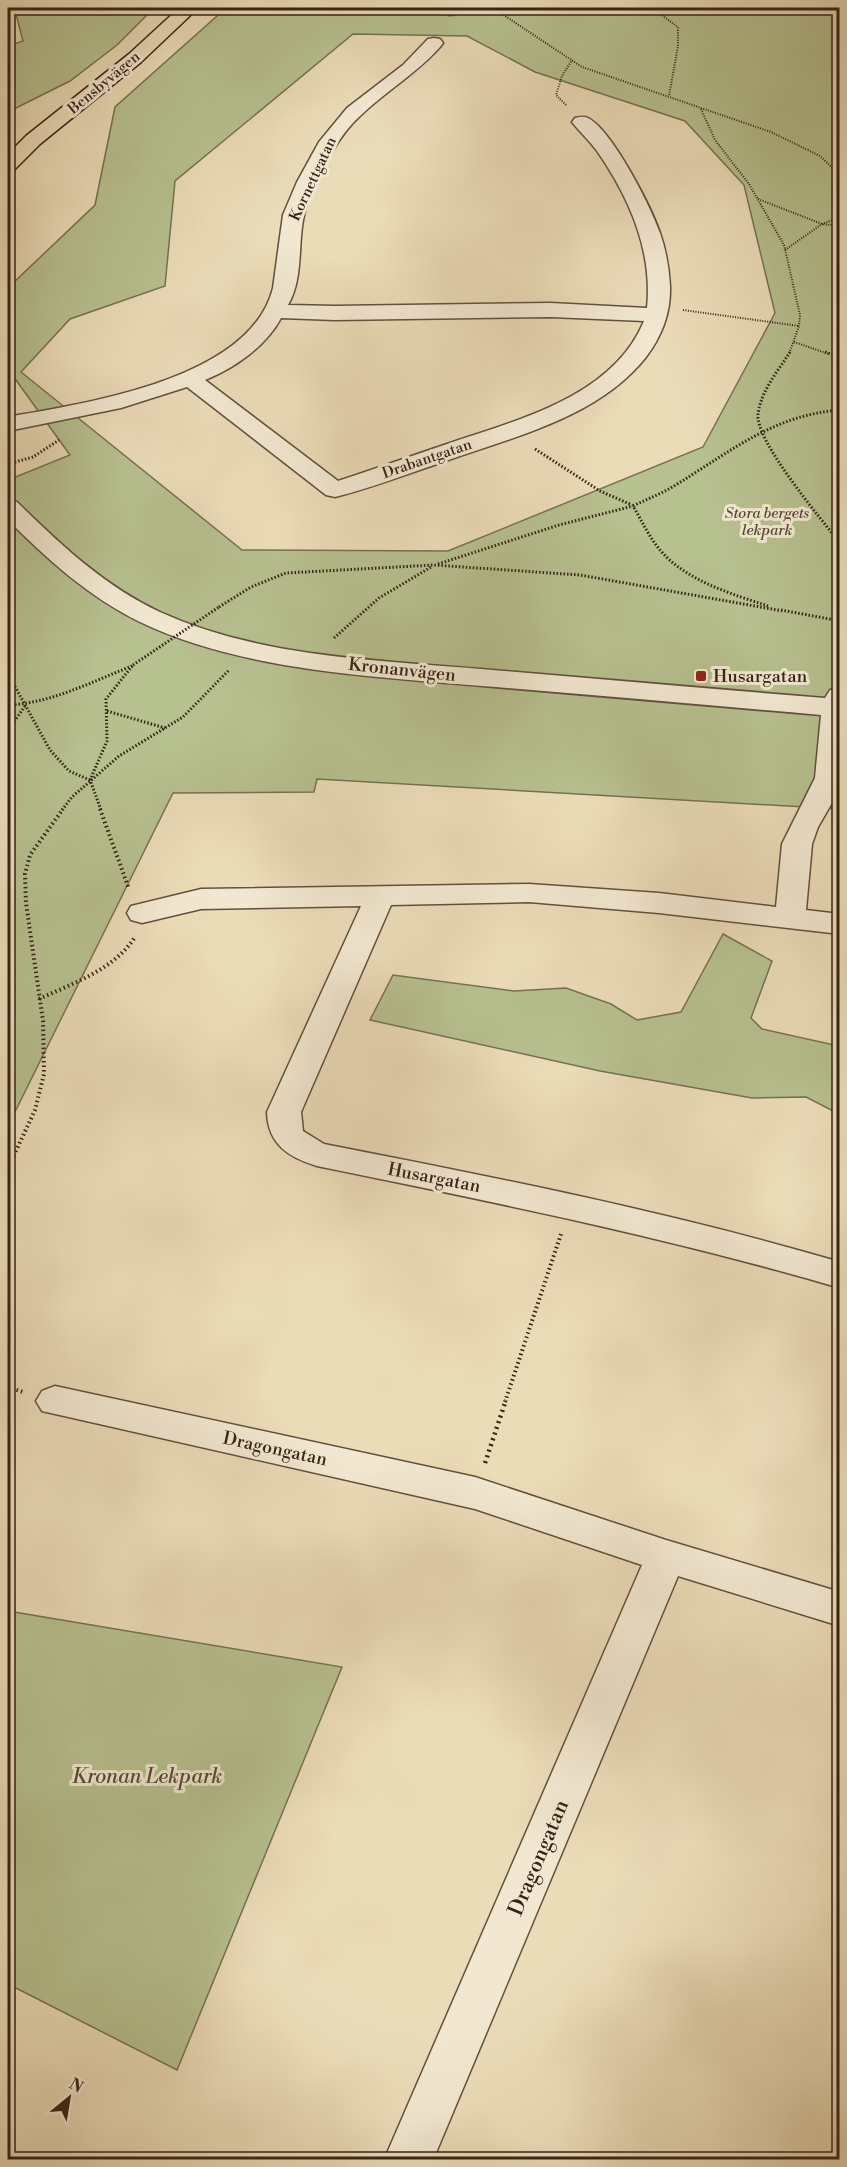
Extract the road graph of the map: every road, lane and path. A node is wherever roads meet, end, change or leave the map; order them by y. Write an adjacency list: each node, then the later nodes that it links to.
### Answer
1 (13, 8): 7 (street)
2 (189, 8): 13 (main road, Bensbyvägen)
3 (406, 8): 4 (path)
4 (467, 8)
5 (493, 8): 9 (path)
6 (652, 8): 10 (path)
7 (8, 9)
8 (434, 43): 21 (street, Kornettgatan)
9 (572, 60): 10 (path); 12 (path)
10 (669, 96): 11 (path)
11 (701, 108): 14 (path); 15 (path)
12 (582, 122): 20 (street, Drabantgatan)
13 (11, 161)
14 (840, 175)
15 (757, 198): 17 (path); 19 (path)
16 (840, 217): 17 (path)
17 (822, 224): 18 (path); 19 (path)
18 (840, 226)
19 (785, 250): 22 (path)
20 (658, 310): 21 (street); 22 (path); 28 (street, Drabantgatan)
21 (276, 311): 25 (street, Kornettgatan)
22 (799, 326): 23 (path)
23 (794, 342): 24 (path); 29 (path)
24 (840, 357)
25 (189, 378): 27 (street, Kornettgatan); 28 (street, Drabantgatan)
26 (840, 410): 29 (path)
27 (8, 424)
28 (508, 431): 32 (path)
29 (762, 432): 32 (path); 34 (path)
30 (59, 440): 31 (path)
31 (8, 464)
32 (633, 506): 35 (path); 36 (path)
33 (8, 507): 38 (street, Kronanvägen)
34 (840, 543)
35 (434, 565): 36 (path); 38 (path); 40 (path, bridge)
36 (783, 611): 37 (path)
37 (840, 621)
38 (312, 661): 42 (street, Kronanvägen)
39 (234, 664): 46 (path)
40 (133, 665): 44 (path); 45 (path)
41 (8, 674): 44 (path)
42 (838, 704): 51 (street)
43 (8, 705): 44 (path)
44 (25, 705): 47 (path); 48 (path)
45 (107, 711): 46 (path); 48 (path)
46 (165, 728): 48 (path)
47 (8, 730)
48 (90, 780): 50 (path); 53 (path)
49 (380, 896): 50 (street); 51 (street); 55 (street, Husargatan)
50 (142, 913): 53 (path)
51 (790, 917): 52 (street)
52 (840, 924)
53 (39, 999): 54 (path)
54 (8, 1168)
55 (571, 1205): 56 (street, Husargatan); 58 (path)
56 (840, 1275)
57 (55, 1401): 58 (street, Dragongatan)
58 (475, 1493): 59 (street, Dragongatan)
59 (666, 1556): 60 (street, Dragongatan); 63 (street, Dragongatan)
60 (840, 1609)
61 (8, 2144): 62 (path)
62 (24, 2160)
63 (408, 2160)

